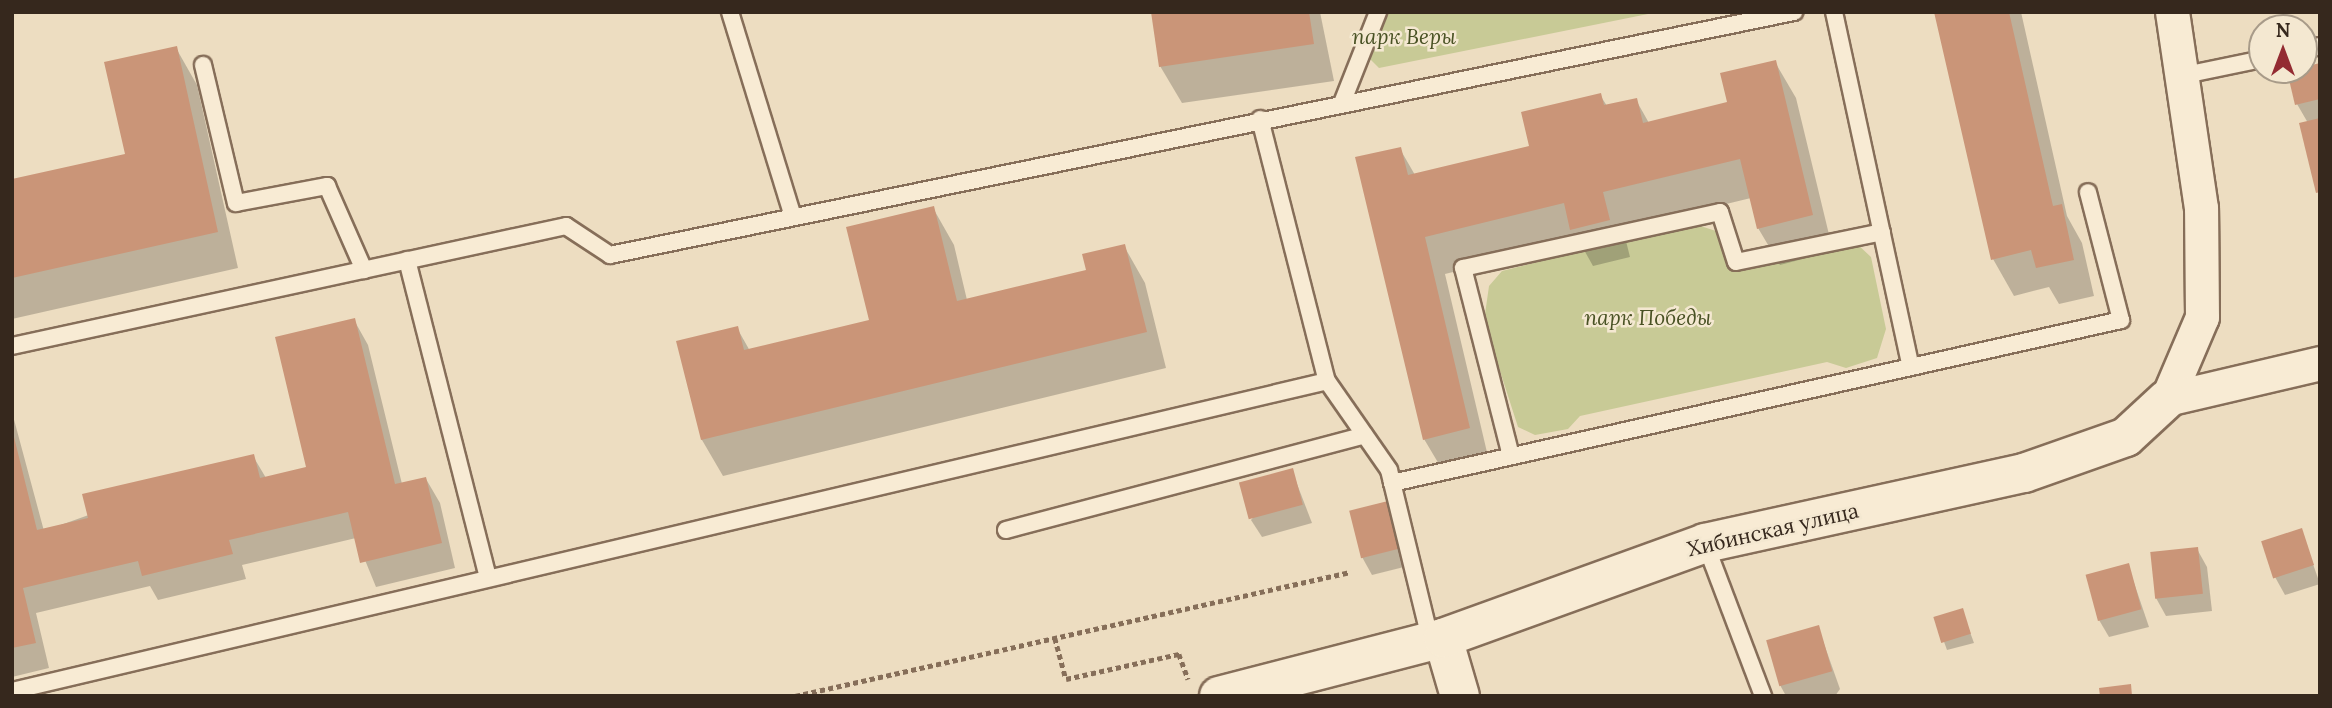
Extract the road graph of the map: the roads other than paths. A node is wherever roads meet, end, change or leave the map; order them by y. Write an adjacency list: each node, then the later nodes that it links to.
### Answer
1 (730, 12): 12 (lane)
2 (1378, 12): 9 (lane)
3 (1794, 12): 9 (lane)
4 (1834, 12): 13 (lane)
5 (2172, 12): 8 (street)
6 (2248, 62): 8 (lane)
7 (202, 65): 15 (lane)
8 (2185, 75): 20 (street)
9 (1342, 103): 10 (lane)
10 (1260, 119): 12 (lane); 19 (lane)
11 (2088, 192): 18 (lane)
12 (792, 213): 14 (lane)
13 (1882, 232): 18 (lane); 22 (lane)
14 (407, 260): 15 (lane); 26 (lane)
15 (364, 270): 16 (lane)
16 (12, 346)
17 (2320, 363): 20 (street)
18 (1911, 367): 22 (lane)
19 (1327, 381): 21 (lane); 26 (lane)
20 (2167, 399): 25 (street, Хибинская улица)
21 (1365, 435): 23 (lane); 24 (lane)
22 (1511, 456): 23 (lane)
23 (1392, 482): 27 (lane)
24 (1006, 530)
25 (1705, 543): 27 (street, Хибинская улица); 31 (lane)
26 (488, 578): 28 (lane)
27 (1437, 640): 29 (street, Хибинская улица); 30 (street)
28 (12, 691)
29 (1219, 696)
30 (1460, 696)
31 (1763, 696)

